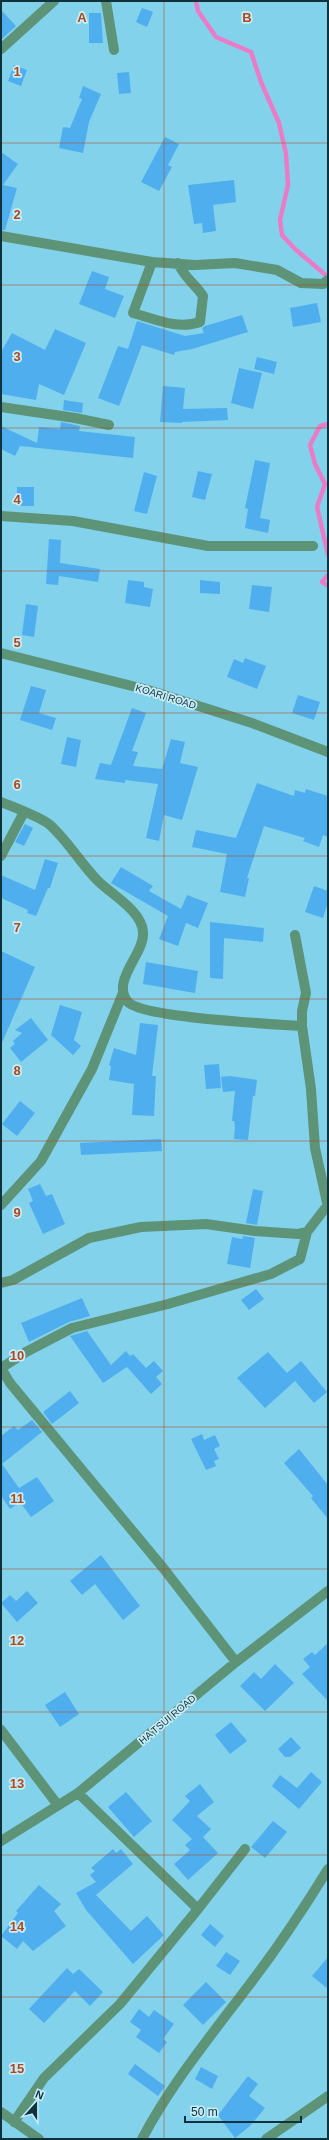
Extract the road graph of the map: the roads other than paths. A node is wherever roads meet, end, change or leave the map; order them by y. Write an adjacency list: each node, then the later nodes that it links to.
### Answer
1 (54, 1): 3 (street)
2 (106, 1): 4 (street)
3 (1, 49)
4 (114, 50)
5 (1, 236): 6 (street)
6 (152, 262): 7 (street); 7 (street)
7 (178, 263): 8 (street)
8 (328, 280)
9 (1, 407): 10 (street)
10 (109, 425)
11 (1, 516): 12 (street)
12 (313, 546)
13 (1, 653): 14 (street, KOARI ROAD)
14 (328, 752)
15 (1, 802): 16 (street)
16 (24, 812): 17 (street); 19 (street)
17 (1, 856)
18 (295, 935): 20 (street)
19 (123, 992): 20 (street); 21 (street)
20 (302, 1026): 22 (street)
21 (1, 1205)
22 (328, 1207): 23 (street)
23 (307, 1232): 24 (street); 26 (street)
24 (1, 1283)
25 (328, 1591): 26 (street, HA TSUI ROAD)
26 (236, 1662): 28 (street, HA TSUI ROAD)
27 (1, 1730): 29 (street)
28 (78, 1793): 29 (street, HA TSUI ROAD); 33 (street)
29 (57, 1804): 30 (street, HA TSUI ROAD)
30 (1, 1841)
31 (245, 1849): 33 (street)
32 (328, 1869): 38 (street)
33 (198, 1910): 36 (street)
34 (328, 2096): 39 (street)
35 (1, 2112): 36 (street)
36 (14, 2122): 37 (street)
37 (39, 2139)
38 (142, 2139)
39 (266, 2139)

